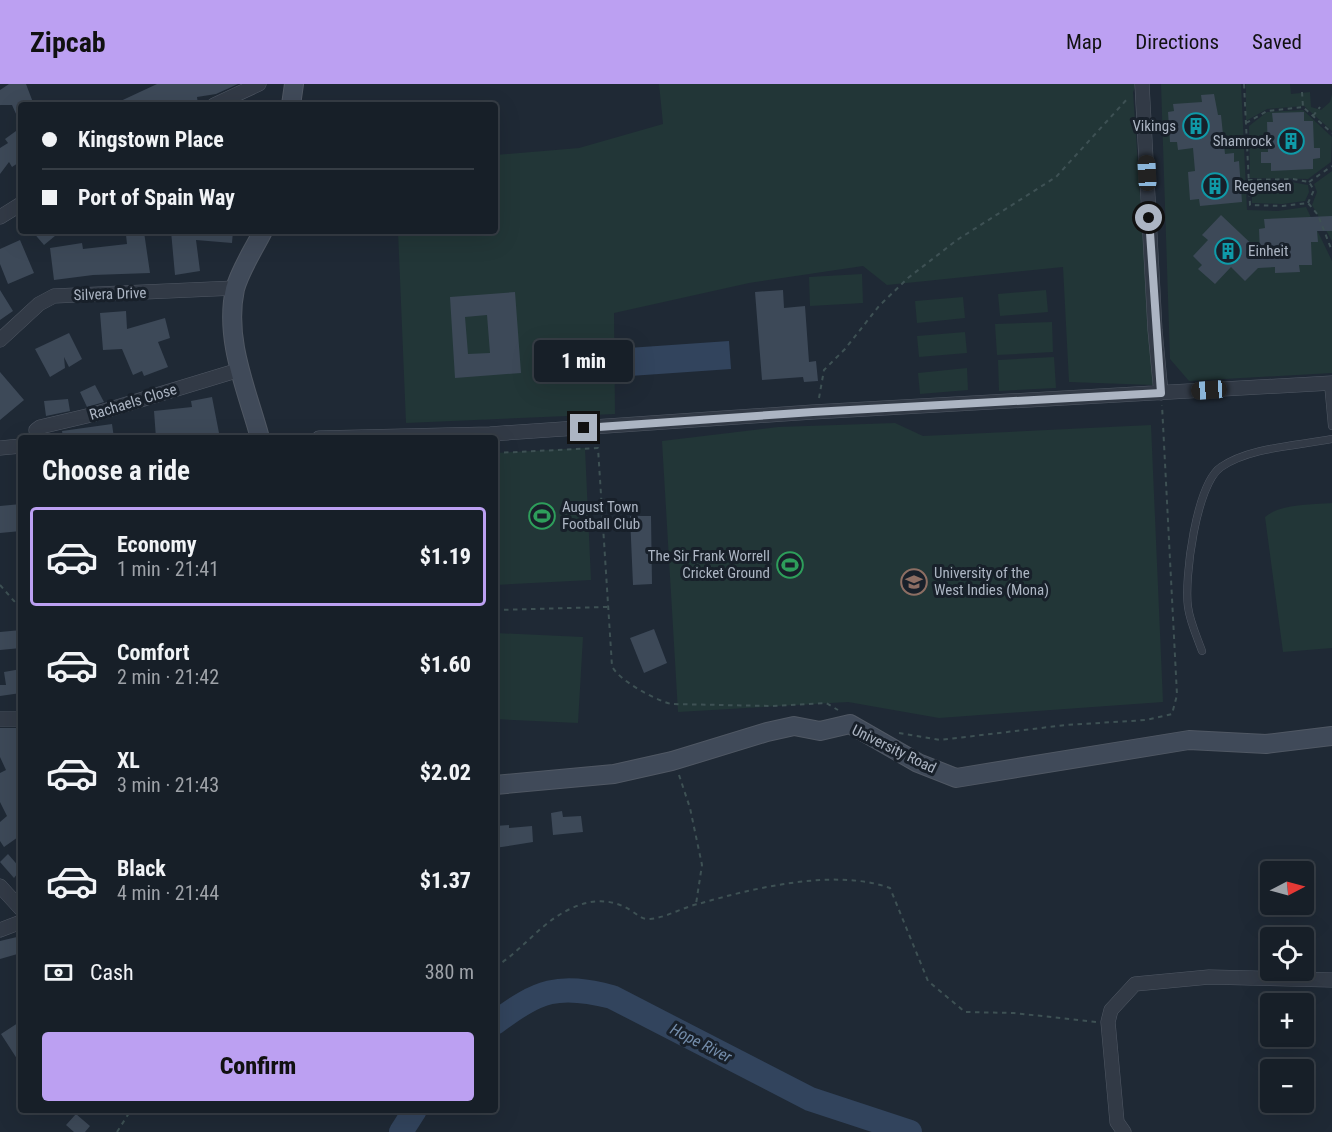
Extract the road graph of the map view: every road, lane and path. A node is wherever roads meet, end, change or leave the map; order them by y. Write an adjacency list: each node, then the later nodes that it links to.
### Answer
1 (259, 84): 6 (street)
2 (294, 84): 7 (street)
3 (1244, 84): 11 (path)
4 (1138, 88): 25 (street); 26 (path)
5 (1302, 92): 8 (path)
6 (220, 102)
7 (291, 102)
8 (1303, 107): 10 (path); 11 (path)
9 (1320, 107): 10 (path)
10 (1313, 116): 12 (path)
11 (1245, 123): 14 (path)
12 (1332, 134)
13 (1332, 166): 15 (path)
14 (1248, 180): 15 (path); 16 (path)
15 (1309, 182): 16 (path)
16 (1308, 203): 20 (path)
17 (18, 206): 18 (street)
18 (0, 217)
19 (262, 234): 21 (street)
20 (1332, 251)
21 (235, 288): 22 (street, Silvera Drive); 23 (street)
22 (0, 339)
23 (239, 370): 28 (street, Rachaels Close); 29 (street)
24 (1330, 383): 25 (street); 27 (lane)
25 (1161, 393): 26 (street); 43 (path)
26 (813, 412): 30 (street)
27 (1332, 426)
28 (37, 435)
29 (259, 435)
30 (447, 435)
31 (1332, 439): 39 (lane)
32 (18, 446): 33 (street)
33 (0, 448)
34 (498, 453): 37 (path)
35 (0, 585): 36 (path)
36 (18, 606)
37 (607, 607): 38 (path); 40 (path)
38 (498, 610)
39 (1202, 651)
40 (843, 713)
41 (0, 719): 42 (street)
42 (18, 719)
43 (893, 732)
44 (1332, 736): 45 (street, University Road)
45 (672, 761): 46 (street, University Road); 48 (path)
46 (498, 785)
47 (0, 886): 49 (street)
48 (696, 904): 52 (path); 54 (path)
49 (18, 906)
50 (18, 923): 51 (street)
51 (0, 930)
52 (498, 966)
53 (1332, 980): 54 (street)
54 (1108, 1022): 57 (street)
55 (129, 1113): 56 (path)
56 (117, 1132)
57 (1124, 1132)

